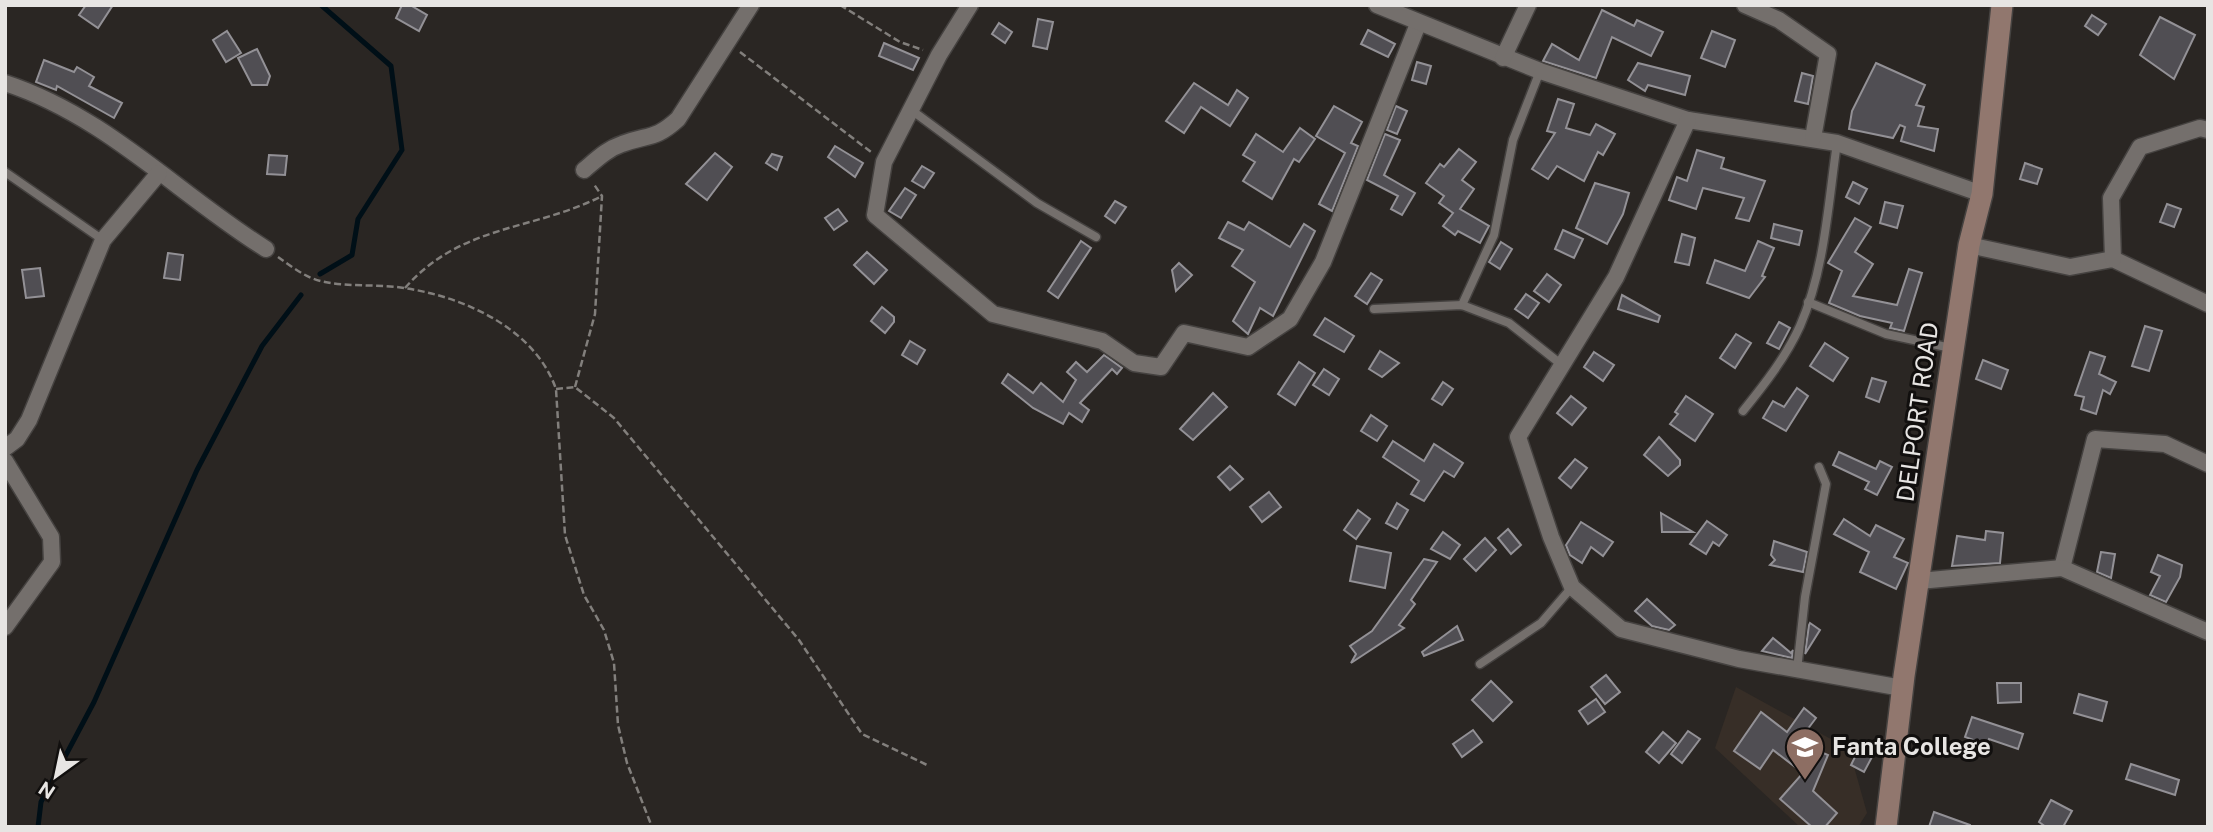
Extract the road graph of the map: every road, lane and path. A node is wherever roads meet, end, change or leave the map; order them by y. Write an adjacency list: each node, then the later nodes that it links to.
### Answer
1 (751, 5): 9 (street)
2 (840, 5): 10 (path)
3 (970, 5): 10 (street)
4 (1377, 5): 8 (street)
5 (1528, 5): 11 (street)
6 (1745, 5): 17 (street)
7 (2003, 5): 23 (street, DELPORT ROAD)
8 (1419, 24): 11 (street); 19 (street)
9 (726, 41): 19 (path); 20 (street)
10 (939, 55): 14 (street)
11 (1503, 58): 12 (street)
12 (1540, 71): 15 (street); 33 (lane)
13 (5, 83): 22 (street)
14 (910, 109): 19 (street); 25 (lane)
15 (1688, 120): 17 (street); 36 (street)
16 (2208, 130): 29 (street)
17 (1813, 138): 18 (street)
18 (1837, 143): 23 (street); 31 (lane)
19 (884, 162)
20 (584, 170): 24 (path)
21 (5, 172): 26 (lane)
22 (159, 173): 26 (street); 28 (street)
23 (1982, 194): 27 (street, DELPORT ROAD)
24 (602, 196): 30 (path); 37 (path)
25 (1096, 237)
26 (103, 240): 40 (street)
27 (1969, 244): 29 (street); 35 (street, DELPORT ROAD)
28 (266, 249): 30 (path)
29 (2113, 259): 32 (street)
30 (405, 288): 38 (path)
31 (1808, 302): 35 (lane); 39 (lane)
32 (2208, 304)
33 (1462, 305): 34 (lane); 36 (lane)
34 (1374, 309)
35 (1954, 348): 45 (street, DELPORT ROAD)
36 (1562, 365): 46 (street)
37 (575, 387): 38 (path); 52 (path)
38 (556, 389): 53 (path)
39 (1743, 411)
40 (5, 448)
41 (5, 461): 47 (street)
42 (2208, 464): 44 (street)
43 (1819, 467): 50 (lane)
44 (2062, 568): 45 (street); 48 (street)
45 (1919, 581): 51 (street, DELPORT ROAD)
46 (1572, 587): 49 (lane); 50 (street)
47 (5, 626)
48 (2208, 632)
49 (1480, 664)
50 (1797, 670): 51 (street)
51 (1902, 688): 54 (street, DELPORT ROAD)
52 (926, 765)
53 (652, 827)
54 (1886, 827)

